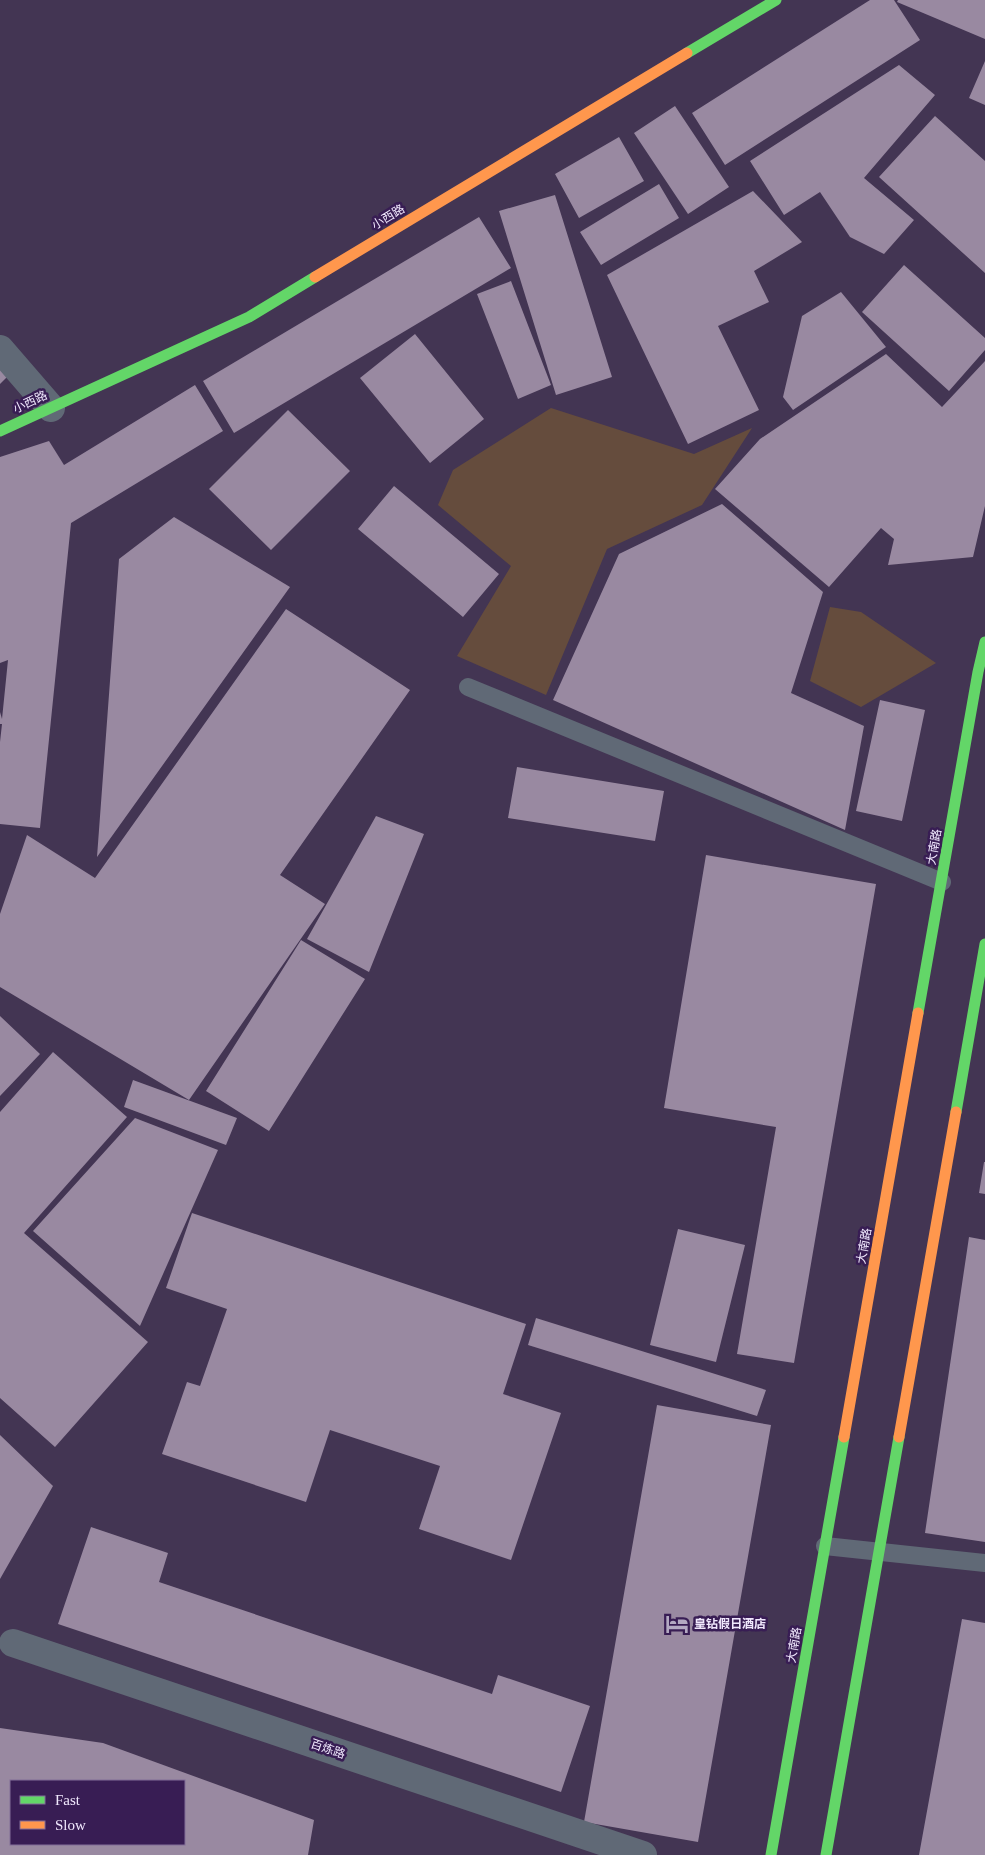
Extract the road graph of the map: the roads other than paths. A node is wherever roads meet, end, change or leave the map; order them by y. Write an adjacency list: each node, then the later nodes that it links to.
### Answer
1 (776, 0): 3 (street, 小西路)
2 (0, 349): 3 (street)
3 (51, 408): 4 (street, 小西路)
4 (0, 431)
5 (985, 642): 6 (street, 大南路)
6 (982, 674): 8 (street, 大南路)
7 (468, 687): 8 (lane)
8 (942, 882): 10 (street, 大南路)
9 (985, 944): 11 (street)
10 (825, 1546): 11 (lane); 15 (street, 大南路)
11 (879, 1551): 12 (lane); 16 (street)
12 (985, 1564)
13 (13, 1643): 14 (street, 百炼路)
14 (643, 1855)
15 (771, 1855)
16 (826, 1855)

